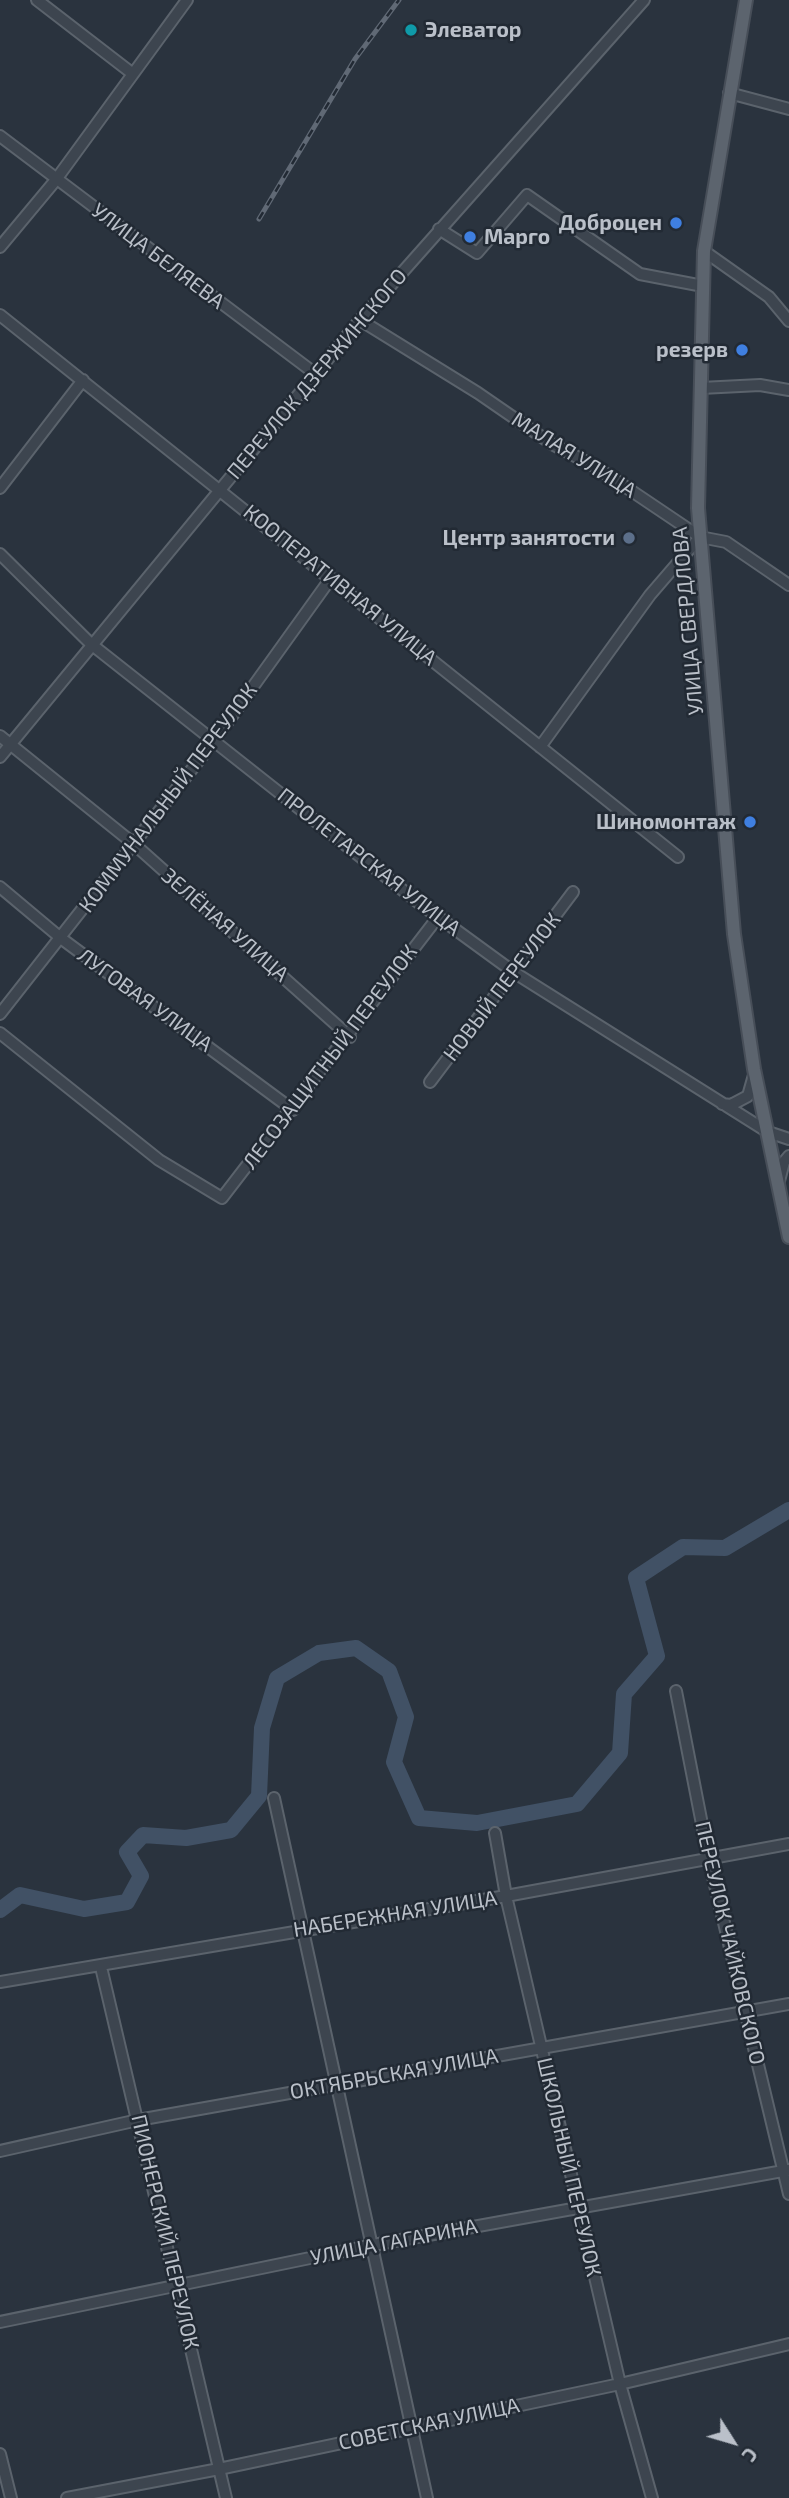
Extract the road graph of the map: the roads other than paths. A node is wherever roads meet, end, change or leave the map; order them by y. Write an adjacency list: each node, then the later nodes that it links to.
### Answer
1 (37, 0): 5 (street)
2 (187, 0): 5 (street)
3 (644, 0): 10 (street, ПЕРЕУЛОК ДЗЕРЖИНСКОГО)
4 (746, 0): 6 (main road, УЛИЦА СВЕРДЛОВА)
5 (133, 74): 9 (street)
6 (729, 93): 7 (street); 12 (main road, УЛИЦА СВЕРДЛОВА)
7 (789, 109)
8 (0, 136): 9 (street, УЛИЦА БЕЛЯЕВА)
9 (55, 181): 11 (street); 17 (street, УЛИЦА БЕЛЯЕВА)
10 (439, 229): 13 (street); 15 (street, ПЕРЕУЛОК ДЗЕРЖИНСКОГО)
11 (0, 247)
12 (704, 251): 13 (main road, УЛИЦА СВЕРДЛОВА); 16 (street)
13 (703, 286): 19 (main road, УЛИЦА СВЕРДЛОВА)
14 (0, 315): 18 (street, КООПЕРАТИВНАЯ УЛИЦА)
15 (360, 320): 17 (street, ПЕРЕУЛОК ДЗЕРЖИНСКОГО); 23 (street, МАЛАЯ УЛИЦА)
16 (789, 321)
17 (317, 375): 22 (street, ПЕРЕУЛОК ДЗЕРЖИНСКОГО)
18 (83, 380): 21 (street); 22 (street, КООПЕРАТИВНАЯ УЛИЦА)
19 (701, 388): 20 (street); 23 (main road, УЛИЦА СВЕРДЛОВА)
20 (789, 390)
21 (0, 488)
22 (222, 490): 25 (street, КООПЕРАТИВНАЯ УЛИЦА); 27 (street, ПЕРЕУЛОК ДЗЕРЖИНСКОГО)
23 (700, 537): 26 (street, МАЛАЯ УЛИЦА); 31 (street); 43 (main road, УЛИЦА СВЕРДЛОВА)
24 (0, 554): 27 (street, ПРОЛЕТАРСКАЯ УЛИЦА)
25 (331, 578): 29 (street, КОММУНАЛЬНЫЙ ПЕРЕУЛОК); 31 (street, КООПЕРАТИВНАЯ УЛИЦА)
26 (789, 585)
27 (91, 644): 29 (street, ПРОЛЕТАРСКАЯ УЛИЦА); 30 (street, ПЕРЕУЛОК ДЗЕРЖИНСКОГО)
28 (0, 736): 30 (street, ЗЕЛЁНАЯ УЛИЦА)
29 (214, 741): 33 (street, КОММУНАЛЬНЫЙ ПЕРЕУЛОК); 37 (street, ПРОЛЕТАРСКАЯ УЛИЦА)
30 (10, 745): 32 (street, ПЕРЕУЛОК ДЗЕРЖИНСКОГО); 33 (street, ЗЕЛЁНАЯ УЛИЦА)
31 (540, 747): 34 (street, КООПЕРАТИВНАЯ УЛИЦА)
32 (0, 757)
33 (134, 844): 38 (street, КОММУНАЛЬНЫЙ ПЕРЕУЛОК); 42 (street, ЗЕЛЁНАЯ УЛИЦА)
34 (678, 857)
35 (0, 887): 38 (street, ЛУГОВАЯ УЛИЦА)
36 (573, 892): 39 (street, НОВЫЙ ПЕРЕУЛОК)
37 (438, 917): 39 (street, ПРОЛЕТАРСКАЯ УЛИЦА); 42 (street, ЛЕСОЗАЩИТНЫЙ ПЕРЕУЛОК)
38 (62, 939): 40 (street, КОММУНАЛЬНЫЙ ПЕРЕУЛОК); 46 (street, ЛУГОВАЯ УЛИЦА)
39 (515, 973): 44 (street, НОВЫЙ ПЕРЕУЛОК); 45 (street, ПРОЛЕТАРСКАЯ УЛИЦА)
40 (0, 1014)
41 (0, 1033): 46 (street, ЛЕСОЗАЩИТНЫЙ ПЕРЕУЛОК)
42 (349, 1037): 46 (street, ЛЕСОЗАЩИТНЫЙ ПЕРЕУЛОК)
43 (754, 1069): 45 (street); 47 (main road, УЛИЦА СВЕРДЛОВА)
44 (430, 1082)
45 (722, 1104): 47 (street, ПРОЛЕТАРСКАЯ УЛИЦА)
46 (293, 1110)
47 (768, 1132): 48 (street, ПРОЛЕТАРСКАЯ УЛИЦА); 50 (main road, УЛИЦА СВЕРДЛОВА)
48 (789, 1139)
49 (789, 1157): 50 (street)
50 (779, 1187): 51 (main road, УЛИЦА СВЕРДЛОВА)
51 (789, 1237)
52 (676, 1691): 56 (street, ПЕРЕУЛОК ЧАЙКОВСКОГО)
53 (274, 1798): 58 (street)
54 (495, 1833): 57 (street, ШКОЛЬНЫЙ ПЕРЕУЛОК)
55 (789, 1844): 56 (street, НАБЕРЕЖНАЯ УЛИЦА)
56 (709, 1860): 57 (street, НАБЕРЕЖНАЯ УЛИЦА); 62 (street, ПЕРЕУЛОК ЧАЙКОВСКОГО)
57 (506, 1896): 58 (street, НАБЕРЕЖНАЯ УЛИЦА); 63 (street, ШКОЛЬНЫЙ ПЕРЕУЛОК)
58 (300, 1929): 59 (street, НАБЕРЕЖНАЯ УЛИЦА); 64 (street)
59 (101, 1967): 60 (street, НАБЕРЕЖНАЯ УЛИЦА); 65 (street, ПИОНЕРСКИЙ ПЕРЕУЛОК)
60 (0, 1982)
61 (789, 2004): 62 (street, ОКТЯБРЬСКАЯ УЛИЦА)
62 (746, 2010): 63 (street, ОКТЯБРЬСКАЯ УЛИЦА); 67 (street, ПЕРЕУЛОК ЧАЙКОВСКОГО)
63 (541, 2047): 64 (street, ОКТЯБРЬСКАЯ УЛИЦА); 69 (street, ШКОЛЬНЫЙ ПЕРЕУЛОК)
64 (336, 2085): 65 (street, ОКТЯБРЬСКАЯ УЛИЦА); 70 (street)
65 (138, 2120): 66 (street, ОКТЯБРЬСКАЯ УЛИЦА); 71 (street, ПИОНЕРСКИЙ ПЕРЕУЛОК)
66 (0, 2151)
67 (786, 2170): 68 (street, ПЕРЕУЛОК ЧАЙКОВСКОГО); 69 (street, УЛИЦА ГАГАРИНА)
68 (789, 2194)
69 (578, 2207): 70 (street, УЛИЦА ГАГАРИНА); 74 (street, ШКОЛЬНЫЙ ПЕРЕУЛОК)
70 (373, 2245): 71 (street, УЛИЦА ГАГАРИНА); 75 (street)
71 (178, 2285): 72 (street, УЛИЦА ГАГАРИНА); 77 (street, ПИОНЕРСКИЙ ПЕРЕУЛОК)
72 (0, 2322)
73 (789, 2344): 74 (street, СОВЕТСКАЯ УЛИЦА)
74 (620, 2384): 75 (street, СОВЕТСКАЯ УЛИЦА); 82 (street, ШКОЛЬНЫЙ ПЕРЕУЛОК)
75 (412, 2426): 77 (street, СОВЕТСКАЯ УЛИЦА); 81 (street)
76 (0, 2454): 78 (street)
77 (219, 2469): 79 (street, СОВЕТСКАЯ УЛИЦА); 80 (street, ПИОНЕРСКИЙ ПЕРЕУЛОК)
78 (11, 2498)
79 (67, 2498)
80 (226, 2498)
81 (427, 2498)
82 (652, 2498)

